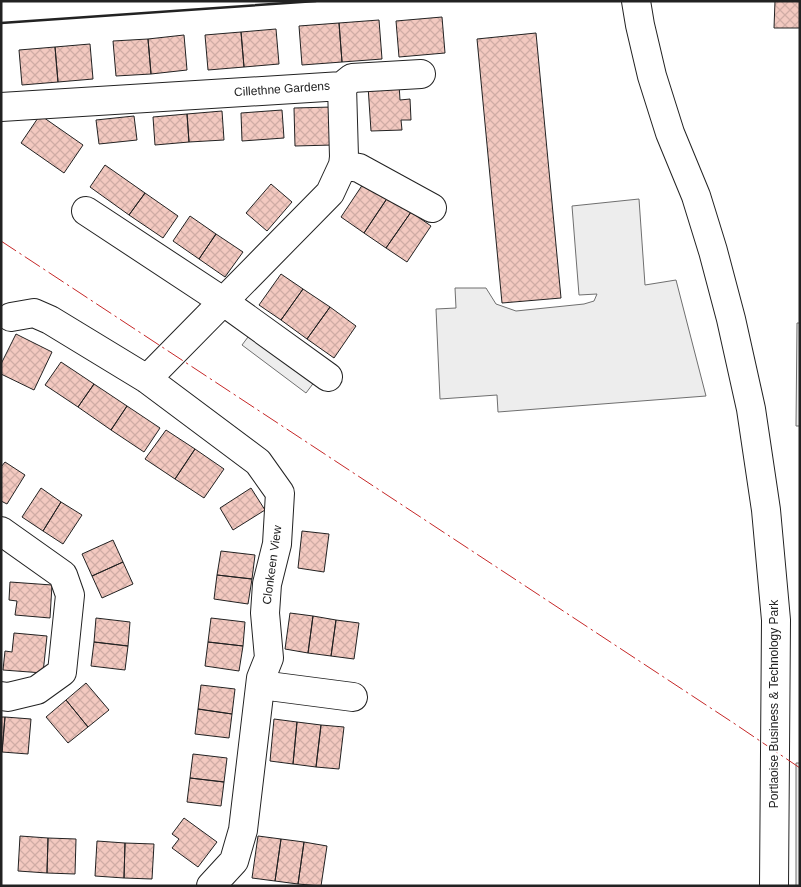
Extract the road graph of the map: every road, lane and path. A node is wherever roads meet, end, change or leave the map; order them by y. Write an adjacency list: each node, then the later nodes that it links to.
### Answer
1 (636, 1): 17 (street, Portlaoise Business & Technology Park)
2 (422, 74): 3 (street)
3 (342, 86): 4 (street, Cillethne Gardens); 5 (street, Cillethne Gardens)
4 (1, 107)
5 (343, 165): 6 (street); 8 (street, Cillethne Gardens)
6 (432, 208)
7 (86, 211): 8 (street)
8 (224, 302): 10 (street); 11 (street, Cillethne Gardens)
9 (4, 314): 11 (street, Clonkeen View)
10 (328, 377)
11 (148, 380): 13 (street, Clonkeen View)
12 (1, 532): 14 (street)
13 (261, 685): 15 (street); 16 (street, Clonkeen View)
14 (1, 696)
15 (353, 697)
16 (219, 883)
17 (774, 886)

